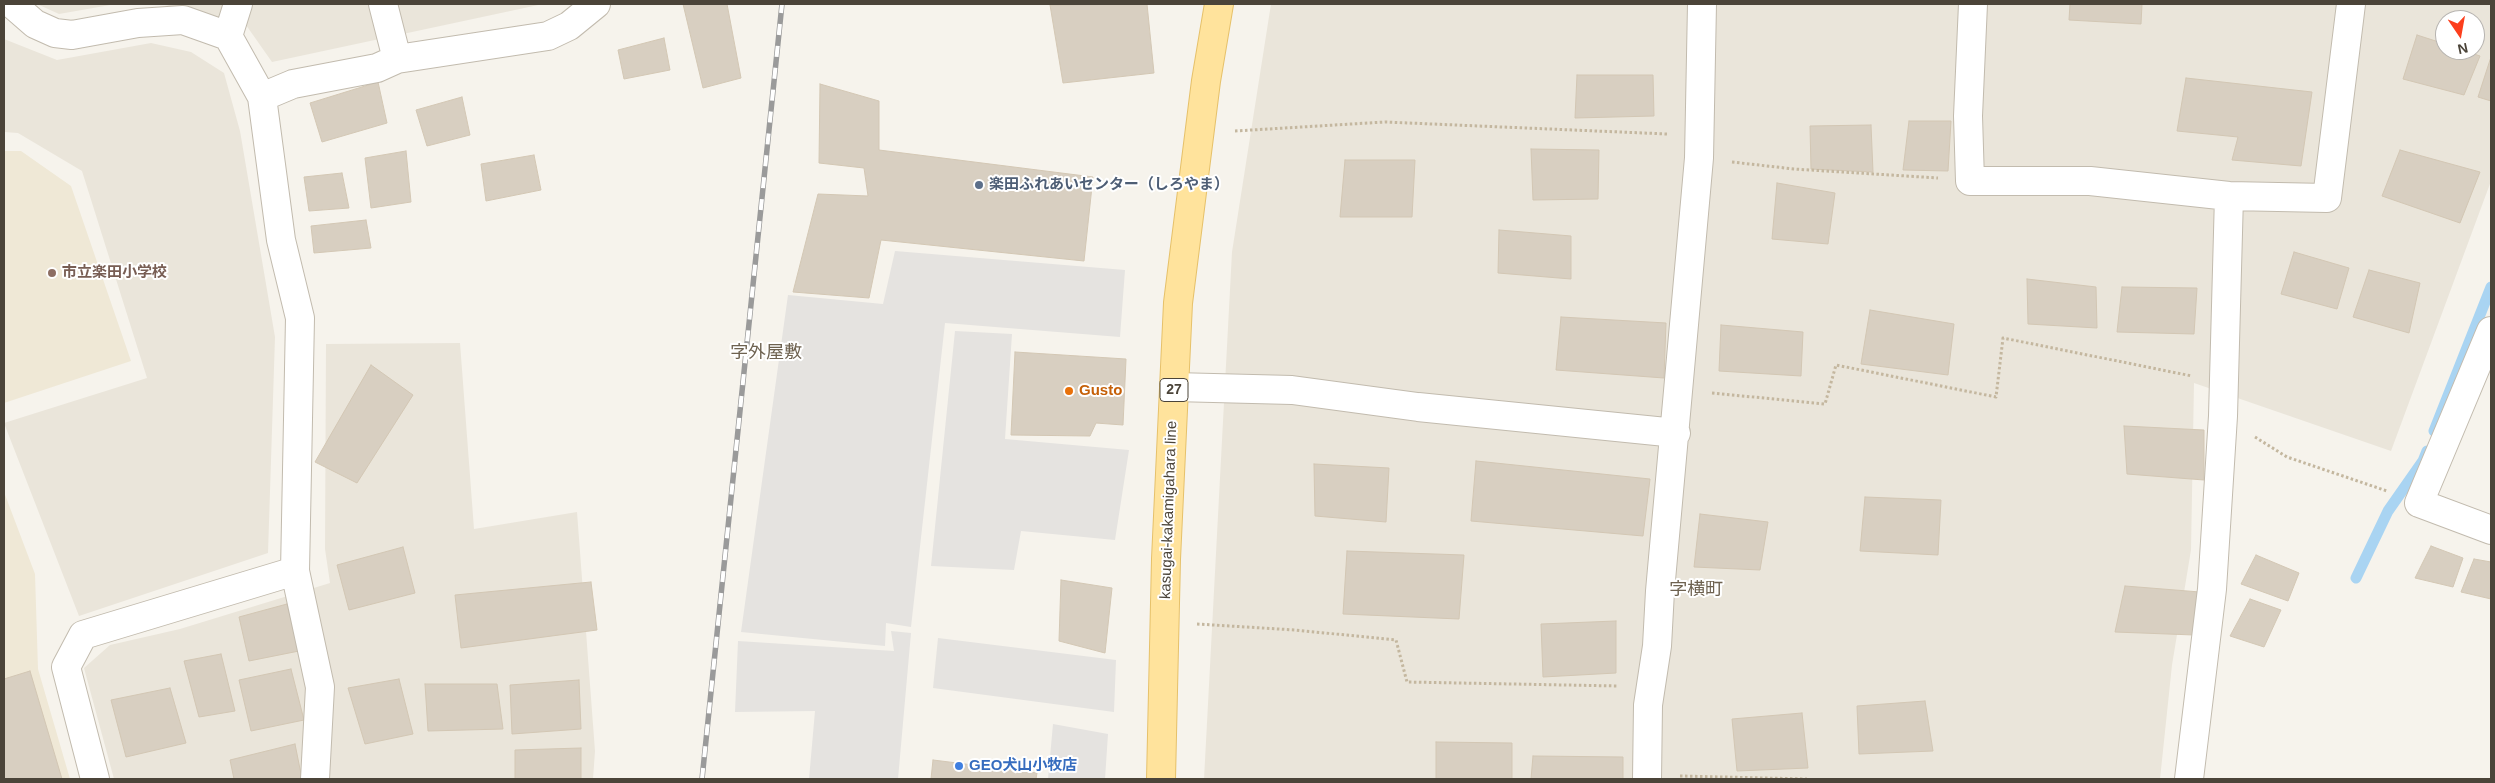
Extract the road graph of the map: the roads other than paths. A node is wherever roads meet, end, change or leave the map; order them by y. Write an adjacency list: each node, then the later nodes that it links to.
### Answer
1 (12, 4): 9 (street)
2 (238, 4): 9 (street)
3 (383, 4): 10 (street)
4 (596, 4): 10 (street)
5 (1219, 4): 14 (main road, kasugai-kakamigahara line / 27)
6 (1702, 4): 15 (street)
7 (1973, 4): 12 (street)
8 (2351, 4): 12 (street)
9 (228, 36): 11 (street)
10 (397, 60): 11 (street)
11 (262, 97): 17 (street)
12 (2230, 196): 22 (street)
13 (2491, 330): 16 (street)
14 (1174, 387): 15 (street); 21 (main road, kasugai-kakamigahara line / 27)
15 (1676, 433): 18 (street)
16 (2491, 530)
17 (295, 571): 19 (street); 20 (street)
18 (1647, 777)
19 (95, 779)
20 (315, 779)
21 (1160, 779)
22 (2189, 779)

